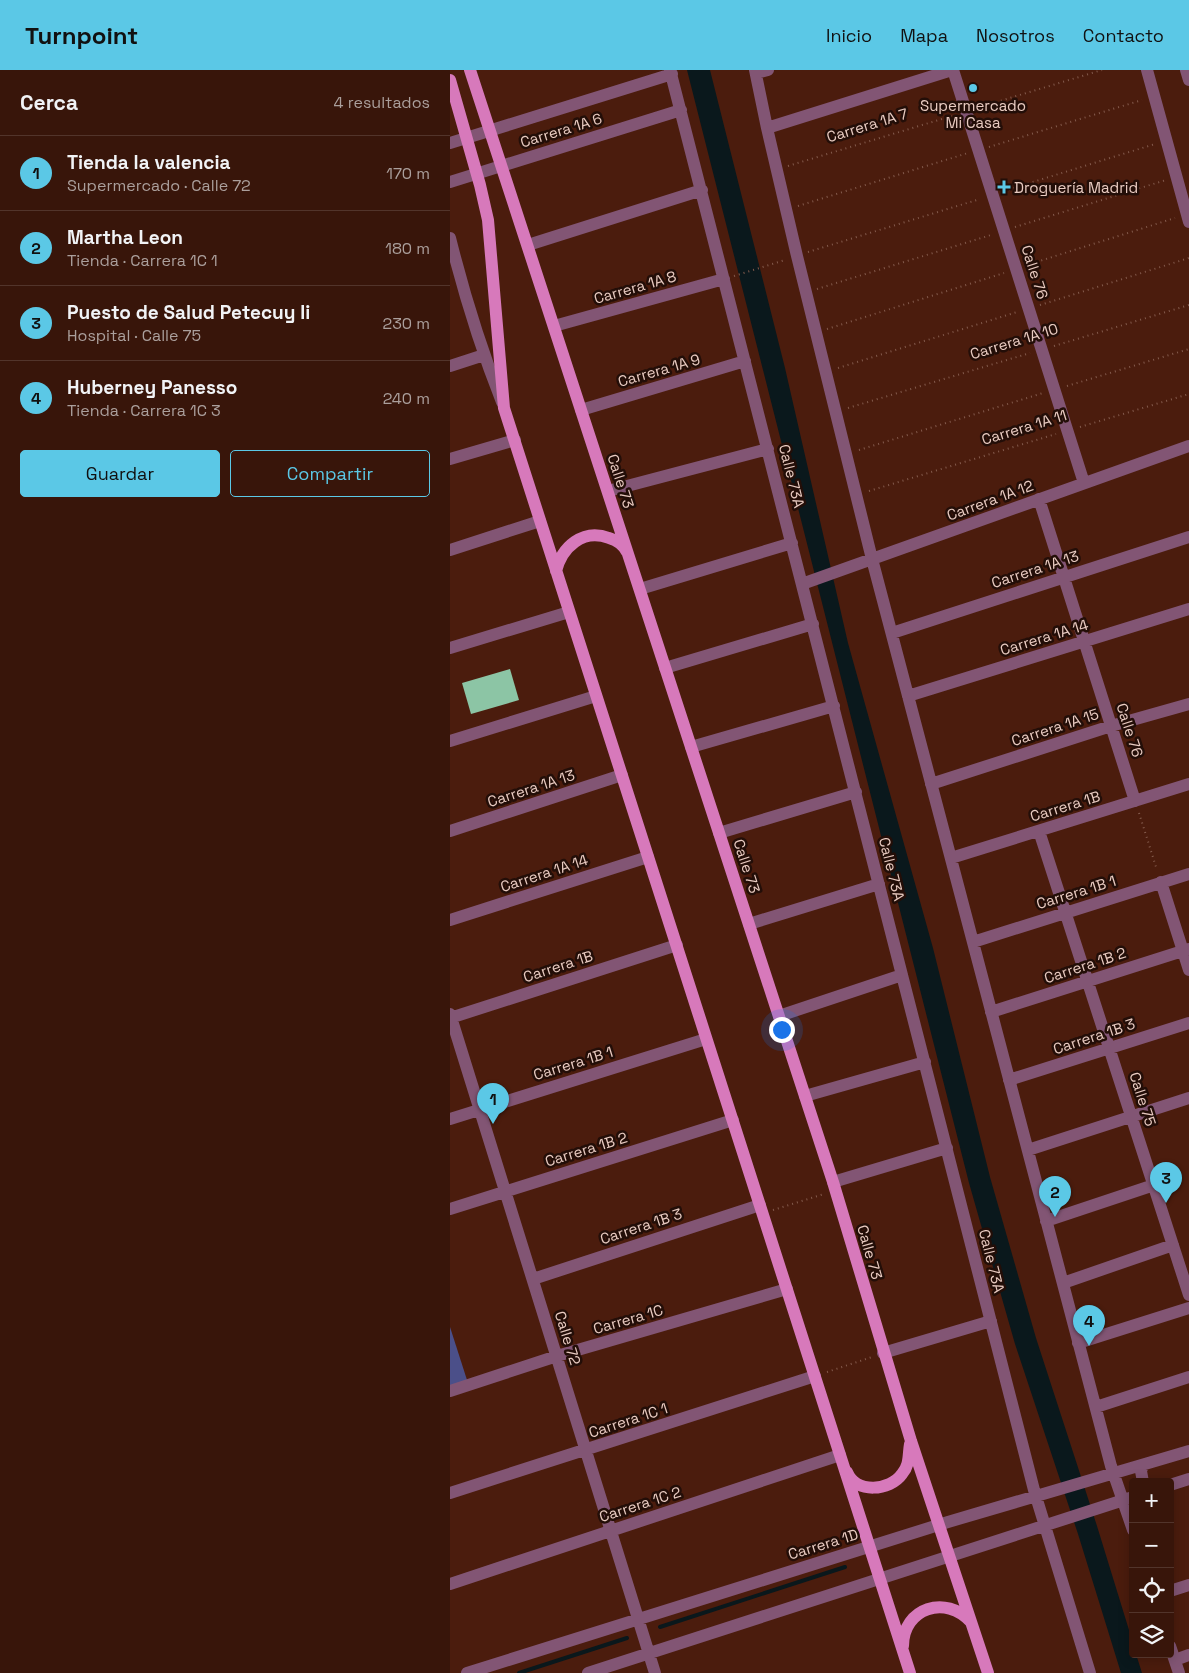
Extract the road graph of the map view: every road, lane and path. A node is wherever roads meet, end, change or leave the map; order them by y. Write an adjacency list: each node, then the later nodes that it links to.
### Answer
1 (470, 70): 13 (main road, Calle 73)
2 (952, 70): 11 (street, Calle 76); 12 (street)
3 (1102, 70): 11 (path, Carrera 1A 7)
4 (1147, 70): 21 (street)
5 (1186, 70): 9 (street)
6 (760, 71): 12 (street)
7 (672, 74): 10 (street, Calle 73A); 13 (street, Carrera 1A 6)
8 (450, 80): 14 (main road)
9 (1189, 80)
10 (680, 107): 16 (street, Carrera 1A 6); 20 (street, Calle 73A)
11 (967, 111): 17 (path, Carrera 1A 7); 29 (street, Calle 76)
12 (767, 128): 57 (street)
13 (491, 134): 14 (street, Carrera 1A 6); 16 (main road, Calle 73)
14 (468, 141): 15 (street, Carrera 1A 6); 18 (main road)
15 (450, 144)
16 (501, 162): 18 (street, Carrera 1A 6); 23 (main road, Calle 73)
17 (786, 167)
18 (476, 171): 19 (street, Carrera 1A 6); 39 (main road)
19 (450, 182)
20 (702, 190): 23 (street); 27 (street, Calle 73A)
21 (1189, 222)
22 (450, 238): 26 (street)
23 (528, 245): 30 (main road, Calle 73)
24 (1189, 258): 29 (path)
25 (774, 263): 27 (path)
26 (454, 275): 33 (street)
27 (730, 277): 30 (street, Carrera 1A 8); 34 (street, Calle 73A)
28 (1189, 305): 32 (path, Carrera 1A 10)
29 (1029, 308): 32 (street, Calle 76); 36 (path)
30 (554, 326): 41 (main road, Calle 73)
31 (1189, 348): 37 (path)
32 (1042, 350): 37 (street, Calle 76); 40 (path, Carrera 1A 10)
33 (484, 355): 35 (street); 39 (street)
34 (746, 361): 41 (street, Carrera 1A 9); 45 (street, Calle 73A)
35 (450, 366)
36 (838, 368)
37 (1055, 390): 42 (street, Calle 76); 46 (path)
38 (1189, 394): 42 (path, Carrera 1A 11)
39 (504, 408): 43 (main road)
40 (848, 408)
41 (581, 410): 50 (main road, Calle 73)
42 (1068, 430): 48 (street, Calle 76); 49 (path, Carrera 1A 11)
43 (515, 440): 47 (street); 52 (main road)
44 (1189, 446): 48 (street, Carrera 1A 12)
45 (768, 448): 50 (street); 54 (street, Calle 73A)
46 (859, 450)
47 (450, 459)
48 (1084, 483): 51 (street, Carrera 1A 12)
49 (869, 491)
50 (608, 492): 56 (main road, Calle 73)
51 (1039, 499): 57 (street, Carrera 1A 12); 59 (street, Calle 76)
52 (540, 520): 55 (street); 58 (main road)
53 (1189, 537): 59 (street, Carrera 1A 13)
54 (792, 543): 60 (street, Calle 73A); 61 (street)
55 (450, 550)
56 (629, 556): 58 (main road); 61 (main road, Calle 73)
57 (868, 560): 60 (street, Carrera 1A 12); 65 (street)
58 (556, 571): 63 (main road)
59 (1064, 576): 65 (street, Carrera 1A 13); 66 (street, Calle 76)
60 (806, 583): 64 (street, Calle 73A)
61 (640, 589): 68 (main road, Calle 73)
62 (1189, 609): 66 (street, Carrera 1A 14)
63 (569, 612): 67 (street); 69 (main road)
64 (812, 624): 68 (street); 72 (street, Calle 73A)
65 (892, 633): 70 (street)
66 (1084, 641): 70 (street, Carrera 1A 14); 73 (street, Calle 76)
67 (450, 648)
68 (665, 668): 75 (main road, Calle 73)
69 (596, 696): 74 (street); 76 (main road)
70 (908, 696): 77 (street)
71 (1189, 704): 73 (street, Carrera 1A 15)
72 (834, 706): 75 (street); 79 (street, Calle 73A)
73 (1111, 726): 77 (street, Carrera 1A 15); 80 (street, Calle 76)
74 (450, 741)
75 (691, 748): 83 (main road, Calle 73)
76 (622, 775): 81 (street, Carrera 1A 13); 84 (main road)
77 (931, 784): 85 (street)
78 (1189, 784): 80 (street, Carrera 1B)
79 (856, 792): 83 (street); 88 (street, Calle 73A)
80 (1135, 801): 82 (street, Carrera 1B); 87 (path)
81 (450, 831)
82 (1039, 831): 85 (street, Carrera 1B); 89 (street, Calle 75)
83 (719, 833): 91 (main road, Calle 73)
84 (648, 857): 90 (street, Carrera 1A 14); 93 (main road)
85 (951, 858): 92 (street)
86 (1189, 874): 87 (street, Carrera 1B 1)
87 (1161, 882): 89 (street, Carrera 1B 1); 94 (street)
88 (879, 884): 91 (street); 96 (street, Calle 73A)
89 (1066, 912): 92 (street, Carrera 1B 1); 97 (street, Calle 75)
90 (450, 920)
91 (749, 924): 100 (main road, Calle 73)
92 (973, 942): 98 (street)
93 (677, 945): 99 (street, Carrera 1B); 102 (main road)
94 (1186, 950): 95 (street); 97 (street, Carrera 1B 2)
95 (1189, 970)
96 (902, 975): 100 (street); 104 (street, Calle 73A)
97 (1088, 981): 98 (street, Carrera 1B 2); 103 (street, Calle 75)
98 (992, 1012): 105 (street)
99 (450, 1016): 108 (street, Calle 72)
100 (779, 1016): 106 (main road, Calle 73)
101 (1189, 1023): 103 (street, Carrera 1B 3)
102 (706, 1039): 108 (street, Carrera 1B 1); 111 (main road)
103 (1110, 1049): 105 (street, Carrera 1B 3); 109 (street, Calle 75)
104 (925, 1062): 106 (street); 112 (street, Calle 73A)
105 (1009, 1080): 113 (street)
106 (805, 1096): 115 (main road, Calle 73)
107 (1189, 1098): 109 (street)
108 (481, 1109): 110 (street, Carrera 1B 1); 116 (street, Calle 72)
109 (1132, 1117): 113 (street); 114 (street, Calle 75)
110 (450, 1119)
111 (733, 1120): 116 (street, Carrera 1B 2); 118 (main road)
112 (947, 1148): 115 (street); 126 (street, Calle 73A)
113 (1028, 1150): 119 (street)
114 (1154, 1185): 119 (street); 120 (street, Calle 75)
115 (834, 1186): 118 (path); 128 (main road, Calle 73)
116 (506, 1192): 117 (street, Carrera 1B 2); 121 (street, Calle 72)
117 (450, 1209)
118 (761, 1209): 121 (street, Carrera 1B 3); 123 (main road)
119 (1046, 1221): 122 (street)
120 (1173, 1245): 122 (street); 124 (street, Calle 75)
121 (533, 1279): 129 (street, Calle 72)
122 (1063, 1283): 127 (street)
123 (787, 1289): 129 (street, Carrera 1C); 130 (main road)
124 (1189, 1295)
125 (1189, 1308): 127 (street)
126 (991, 1322): 128 (street); 144 (street, Calle 73A)
127 (1078, 1343): 133 (street)
128 (884, 1353): 130 (path); 134 (main road, Calle 73)
129 (557, 1356): 132 (street, Carrera 1C); 135 (street, Calle 72)
130 (815, 1376): 135 (street, Carrera 1C 1); 137 (main road)
131 (1189, 1377): 133 (street)
132 (450, 1390)
133 (1096, 1407): 139 (street)
134 (911, 1441): 137 (main road); 147 (main road, Calle 73)
135 (586, 1450): 143 (street, Carrera 1C 1); 149 (street, Calle 72)
136 (1189, 1451): 138 (street, Carrera 1D)
137 (842, 1460): 149 (street, Carrera 1C 2); 150 (main road)
138 (1143, 1465): 139 (street, Carrera 1D); 140 (street)
139 (1113, 1474): 144 (street, Carrera 1D); 145 (street)
140 (1143, 1478)
141 (1189, 1479): 142 (street)
142 (1174, 1484)
143 (450, 1494)
144 (1036, 1496): 147 (street, Carrera 1D); 148 (street, Calle 73A)
145 (1128, 1498): 146 (street); 148 (street)
146 (1132, 1523)
147 (938, 1525): 150 (street, Carrera 1D); 151 (main road, Calle 73)
148 (1045, 1526): 151 (street); 167 (street, Calle 73A)
149 (611, 1531): 153 (street, Carrera 1C 2); 156 (street, Calle 72)
150 (870, 1546): 152 (main road); 156 (street, Carrera 1D)
151 (949, 1557): 152 (street); 157 (main road, Calle 73)
152 (880, 1579): 158 (main road); 159 (street)
153 (450, 1584)
154 (1189, 1585): 155 (street)
155 (1174, 1590)
156 (638, 1619): 159 (street, Calle 72); 162 (street, Carrera 1D)
157 (973, 1626): 158 (main road); 166 (main road, Calle 73)
158 (904, 1650): 165 (main road)
159 (649, 1653): 163 (street); 164 (street, Calle 72)
160 (1189, 1655): 161 (street)
161 (1175, 1660): 168 (street)
162 (467, 1673)
163 (588, 1673)
164 (655, 1673)
165 (910, 1673)
166 (988, 1673)
167 (1090, 1673)
168 (1179, 1673)

